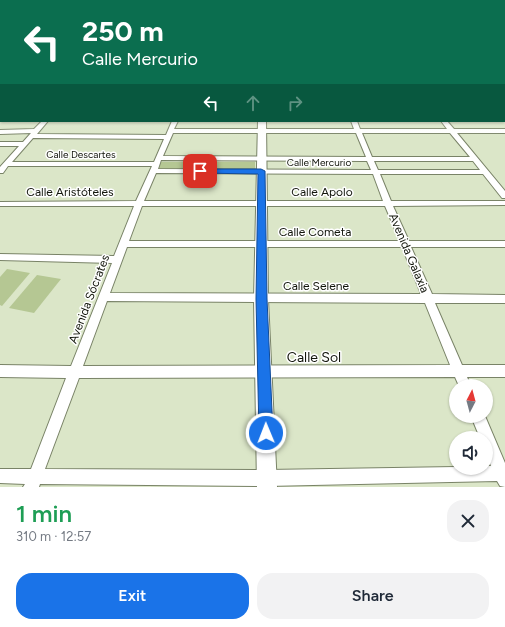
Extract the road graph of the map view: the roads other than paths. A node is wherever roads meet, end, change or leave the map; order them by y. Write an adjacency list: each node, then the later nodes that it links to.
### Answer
1 (44, 122): 10 (street)
2 (175, 122): 11 (street, Avenida Sócrates)
3 (354, 122): 6 (street, Avenida Galaxia)
4 (445, 122): 7 (street)
5 (262, 126): 6 (street); 11 (street); 17 (street)
6 (358, 131): 7 (street); 14 (street, Avenida Galaxia)
7 (452, 131): 8 (street); 15 (street)
8 (505, 131)
9 (0, 132): 10 (street)
10 (33, 134): 11 (street); 13 (street)
11 (170, 134): 16 (street, Avenida Sócrates)
12 (0, 144): 13 (street)
13 (24, 144): 18 (street)
14 (370, 159): 15 (street, Calle Mercurio); 17 (street, Calle Mercurio); 19 (street, Avenida Galaxia)
15 (475, 159): 20 (street)
16 (157, 164): 17 (street, Calle Mercurio); 17 (street, Calle Mercurio); 18 (street, Calle Descartes); 24 (street, Avenida Sócrates)
17 (261, 165): 19 (street, Calle Mercurio); 25 (street)
18 (2, 167)
19 (375, 172): 20 (street, Calle Mercurio); 26 (street, Avenida Galaxia)
20 (485, 172): 21 (street)
21 (505, 196)
22 (505, 203): 26 (street, Calle Apolo)
23 (0, 204): 24 (street, Calle Aristóteles)
24 (139, 204): 25 (street, Calle Apolo); 27 (street, Avenida Sócrates)
25 (261, 204): 26 (street, Calle Apolo); 28 (street)
26 (389, 204): 29 (street, Avenida Galaxia)
27 (124, 244): 28 (street, Calle Cometa); 32 (street, Avenida Sócrates)
28 (261, 244): 29 (street, Calle Cometa); 35 (street)
29 (406, 244): 30 (street, Calle Cometa); 34 (street, Avenida Galaxia)
30 (505, 244)
31 (0, 258): 32 (street)
32 (118, 260): 33 (street, Avenida Sócrates)
33 (104, 297): 35 (street, Calle Selene); 39 (street, Avenida Sócrates)
34 (428, 298): 35 (street, Calle Selene); 36 (street, Calle Selene); 41 (street, Avenida Galaxia)
35 (262, 299): 40 (street)
36 (505, 299)
37 (0, 371): 39 (street, Calle Sol)
38 (505, 371): 41 (street, Calle Sol)
39 (75, 372): 40 (street, Calle Sol); 46 (street, Avenida Sócrates)
40 (265, 372): 41 (street, Calle Sol); 47 (street)
41 (459, 372): 42 (street, Avenida Galaxia)
42 (462, 379)
43 (481, 423): 45 (street)
44 (0, 476): 46 (street)
45 (504, 476): 47 (street)
46 (33, 482): 47 (street)
47 (267, 483)

